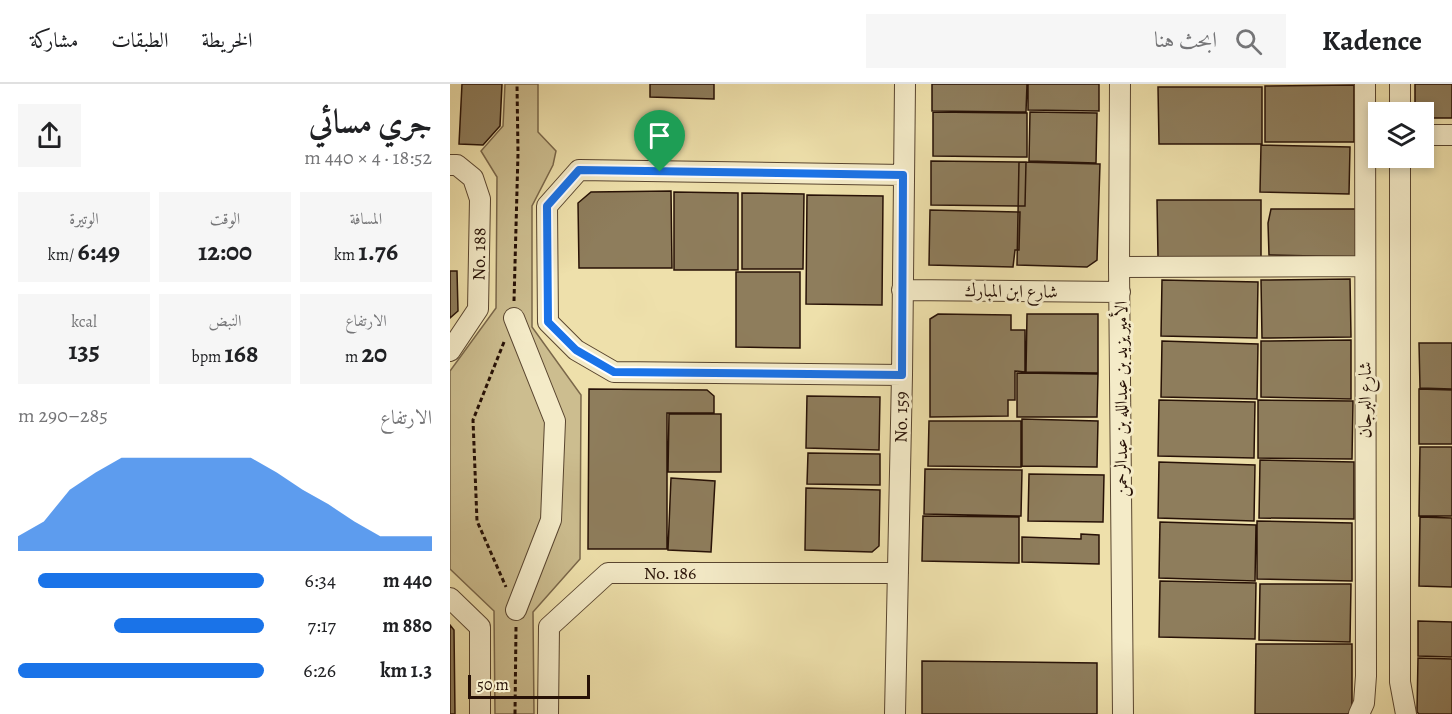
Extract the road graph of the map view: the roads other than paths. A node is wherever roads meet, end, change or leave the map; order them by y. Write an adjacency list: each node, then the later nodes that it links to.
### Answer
1 (905, 84): 10 (street, No. 159)
2 (1120, 84): 12 (street, الأمير يزيد بن عبدالله بن عبدالرحمن)
3 (1365, 84): 11 (street, شارع البرجان)
4 (1400, 84): 5 (street)
5 (1400, 102)
6 (1434, 135): 7 (street)
7 (1452, 135)
8 (450, 165): 16 (street, No. 188)
9 (1400, 168): 26 (street, شارع البرجان)
10 (903, 175): 13 (street, No. 159); 17 (street)
11 (1365, 266): 12 (street); 25 (street, شارع البرجان)
12 (1119, 267): 14 (street, الأمير يزيد بن عبدالله بن عبدالرحمن)
13 (902, 290): 14 (street, شارع ابن المبارك); 17 (street, No. 159)
14 (1120, 292): 24 (street, الأمير يزيد بن عبدالله بن عبدالرحمن)
15 (514, 318): 20 (street)
16 (450, 351)
17 (902, 375): 18 (street, No. 159)
18 (898, 573): 22 (street, No. 186); 23 (street, No. 159)
19 (450, 598): 21 (street)
20 (516, 610)
21 (480, 714)
22 (548, 714)
23 (895, 714)
24 (1123, 714)
25 (1359, 714)
26 (1406, 714)

